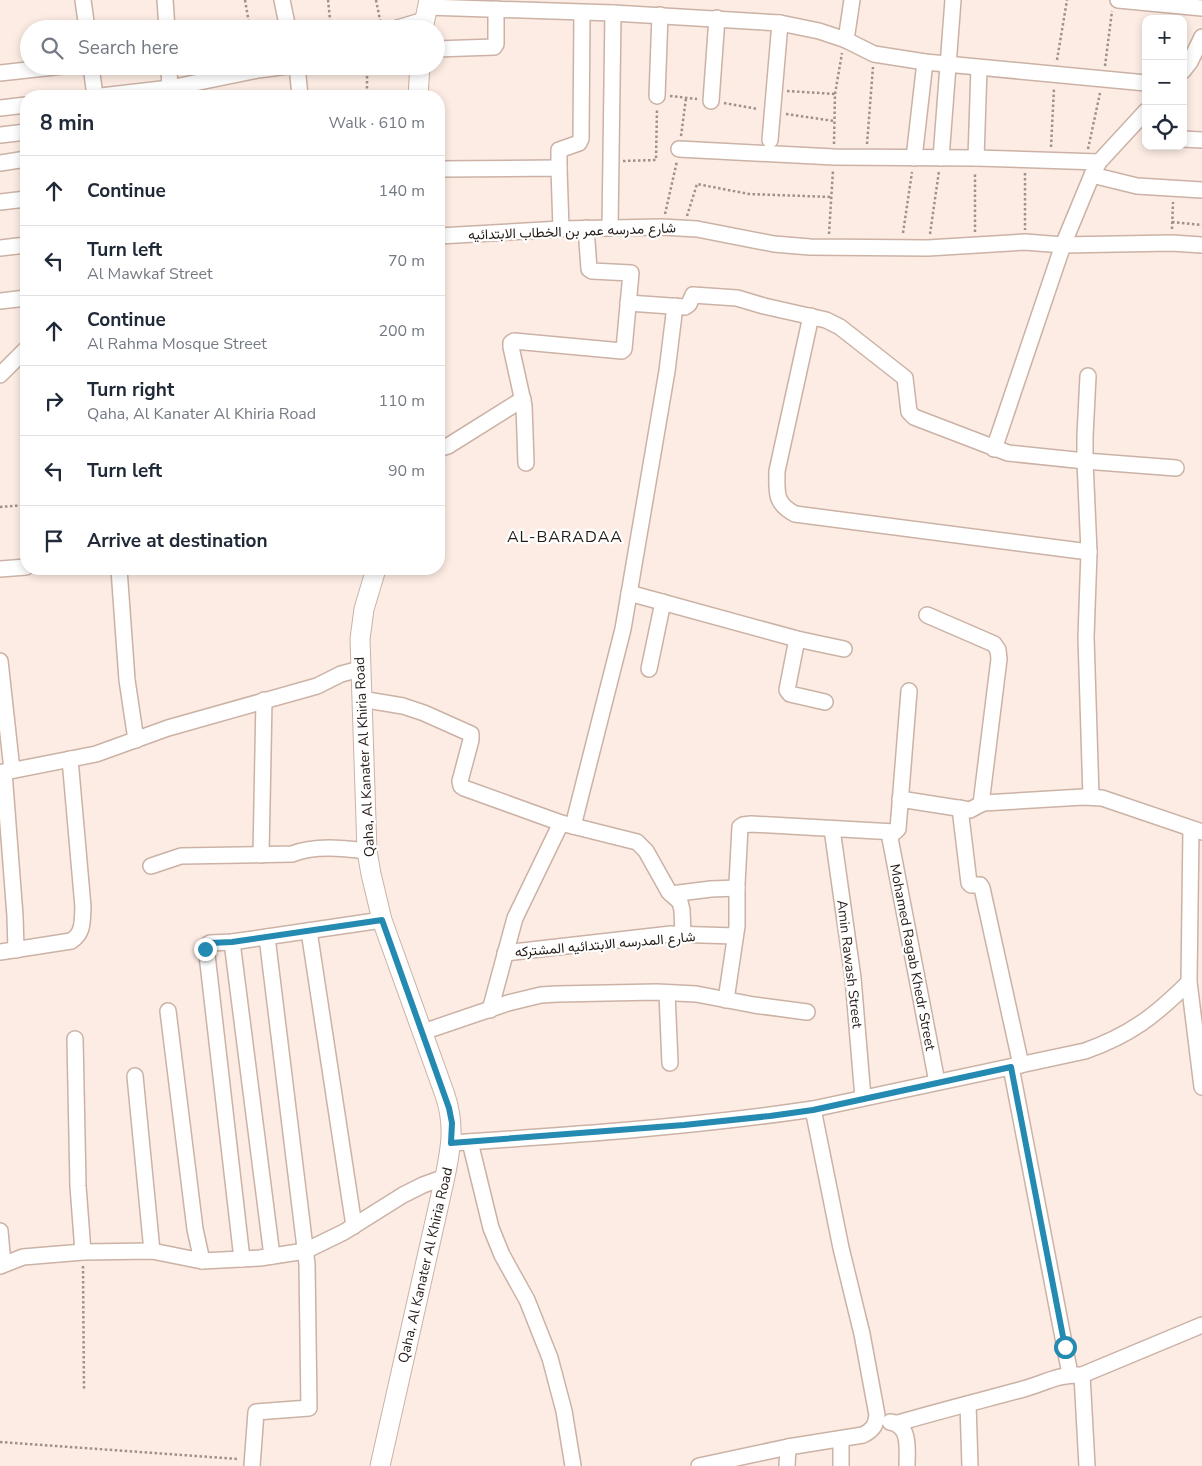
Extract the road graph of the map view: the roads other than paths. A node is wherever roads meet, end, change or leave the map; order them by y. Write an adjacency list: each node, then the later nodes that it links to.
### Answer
1 (83, 0): 14 (street)
2 (165, 0): 15 (street)
3 (282, 0): 16 (street)
4 (852, 0): 20 (street)
5 (953, 0): 23 (street)
6 (1115, 4): 7 (street)
7 (1202, 8)
8 (496, 9): 9 (street); 11 (street); 21 (street)
9 (582, 12): 10 (street); 56 (street)
10 (613, 13): 12 (street); 61 (street)
11 (426, 14): 17 (street)
12 (660, 15): 13 (street); 39 (street)
13 (717, 18): 18 (street); 40 (street)
14 (86, 20)
15 (166, 20)
16 (286, 20)
17 (413, 20)
18 (780, 22): 20 (street); 47 (street)
19 (1202, 38): 24 (street)
20 (846, 40): 22 (street)
21 (445, 49)
22 (925, 62): 23 (street); 50 (street)
23 (949, 64): 25 (street); 51 (street)
24 (1192, 66)
25 (979, 68): 33 (street); 52 (street)
26 (20, 71): 27 (street)
27 (0, 74)
28 (92, 75): 34 (street)
29 (169, 75): 35 (street)
30 (238, 75): 36 (street)
31 (298, 75): 37 (street)
32 (419, 75): 38 (street)
33 (1142, 83)
34 (94, 90)
35 (170, 90)
36 (178, 90)
37 (299, 90)
38 (418, 90)
39 (658, 96)
40 (711, 101)
41 (20, 106): 42 (street)
42 (0, 108)
43 (1140, 126): 55 (street)
44 (20, 133): 45 (street)
45 (0, 135)
46 (1187, 139): 48 (street)
47 (770, 140)
48 (1202, 140)
49 (679, 149): 50 (street)
50 (914, 158): 51 (street)
51 (941, 158): 52 (street)
52 (976, 158): 55 (street)
53 (20, 160): 54 (street)
54 (0, 162)
55 (1092, 166): 58 (street); 65 (street)
56 (559, 168): 57 (street); 63 (street)
57 (445, 169)
58 (1202, 190)
59 (20, 200): 60 (street)
60 (0, 202)
61 (610, 227): 62 (street, شارع مدرسه عمر بن الخطاب الابتدائيه); 65 (street, شارع مدرسه عمر بن الخطاب الابتدائيه)
62 (586, 228): 63 (street, شارع مدرسه عمر بن الخطاب الابتدائيه); 71 (street)
63 (561, 229): 64 (street, شارع مدرسه عمر بن الخطاب الابتدائيه)
64 (445, 236)
65 (1064, 245): 66 (street, شارع مدرسه عمر بن الخطاب الابتدائيه); 79 (street)
66 (1202, 245)
67 (20, 246): 68 (street)
68 (0, 248)
69 (20, 299): 70 (street)
70 (0, 301)
71 (628, 304): 72 (street); 77 (street)
72 (675, 306): 73 (street); 88 (street)
73 (811, 316): 79 (street); 83 (street)
74 (20, 356): 75 (street)
75 (0, 376)
76 (1088, 376): 80 (street)
77 (523, 399): 78 (street); 81 (street)
78 (445, 447)
79 (994, 449): 80 (street)
80 (1085, 461): 82 (street); 83 (street)
81 (526, 463)
82 (1176, 468)
83 (1089, 552): 103 (street)
84 (20, 567): 85 (street)
85 (0, 569)
86 (119, 575): 100 (street)
87 (374, 575): 94 (street, Qaha, Al Kanater Al Khiria Road)
88 (629, 593): 89 (street); 107 (street)
89 (663, 602): 91 (street); 95 (street)
90 (927, 615): 105 (street)
91 (797, 638): 92 (street); 99 (street)
92 (844, 650)
93 (0, 661): 102 (street)
94 (360, 670): 97 (street, Qaha, Al Kanater Al Khiria Road); 98 (street)
95 (649, 670)
96 (909, 691): 104 (street)
97 (361, 699): 107 (street); 111 (street, Qaha, Al Kanater Al Khiria Road)
98 (264, 700): 100 (street); 112 (street)
99 (825, 702)
100 (136, 740): 101 (street)
101 (70, 759): 102 (street); 122 (street)
102 (5, 771): 122 (street)
103 (1091, 797): 105 (street); 109 (street)
104 (900, 799): 106 (street); 110 (street)
105 (981, 804): 106 (street)
106 (960, 808): 134 (street)
107 (567, 825): 115 (street); 124 (street)
108 (832, 829): 110 (street); 114 (street); 138 (street, Amin Rawash Street)
109 (1196, 831): 125 (street)
110 (889, 833): 136 (street, Mohamed Ragab Khedr Street)
111 (367, 851): 112 (street); 116 (street, Qaha, Al Kanater Al Khiria Road)
112 (261, 855): 113 (street)
113 (151, 866)
114 (737, 888): 115 (street); 119 (street)
115 (671, 894): 118 (street)
116 (382, 920): 117 (street); 131 (street, Qaha, Al Kanater Al Khiria Road)
117 (309, 931): 120 (street); 143 (street)
118 (683, 934): 119 (street, شارع المدرسه الابتدائيه المشتركه); 124 (street, شارع المدرسه الابتدائيه المشتركه)
119 (735, 936): 127 (street)
120 (267, 937): 121 (street); 146 (street)
121 (232, 942): 148 (street); 149 (street)
122 (16, 950): 123 (street)
123 (0, 952)
124 (505, 953): 128 (street)
125 (1189, 982): 134 (street); 137 (street)
126 (667, 993): 127 (street); 128 (street); 133 (street)
127 (726, 1000): 130 (street)
128 (490, 1010): 131 (street)
129 (168, 1011): 150 (street)
130 (807, 1012)
131 (423, 1032): 141 (street, Qaha, Al Kanater Al Khiria Road)
132 (75, 1039): 147 (street)
133 (670, 1063)
134 (1016, 1066): 136 (street); 153 (street)
135 (135, 1076): 145 (street)
136 (937, 1082): 138 (street)
137 (1202, 1087)
138 (864, 1098): 139 (street)
139 (813, 1110): 140 (street); 155 (street)
140 (470, 1142): 141 (street); 162 (street)
141 (451, 1143): 142 (street, Qaha, Al Kanater Al Khiria Road)
142 (445, 1177): 143 (street); 161 (street, Qaha, Al Kanater Al Khiria Road)
143 (354, 1226): 146 (street)
144 (0, 1231): 151 (street)
145 (152, 1251): 147 (street); 150 (street)
146 (305, 1251): 148 (street); 159 (street)
147 (83, 1252): 151 (street)
148 (272, 1256): 149 (street)
149 (242, 1259): 150 (street)
150 (202, 1261)
151 (2, 1265)
152 (1202, 1324): 153 (street)
153 (1076, 1375): 154 (street); 168 (street)
154 (968, 1404): 156 (street); 167 (street)
155 (876, 1423): 156 (street); 157 (street)
156 (898, 1423): 166 (street)
157 (840, 1439): 158 (street); 165 (street)
158 (788, 1447): 160 (street); 164 (street)
159 (252, 1463)
160 (735, 1463): 163 (street)
161 (380, 1466)
162 (573, 1466)
163 (699, 1466)
164 (787, 1466)
165 (841, 1466)
166 (907, 1466)
167 (970, 1466)
168 (1087, 1466)

